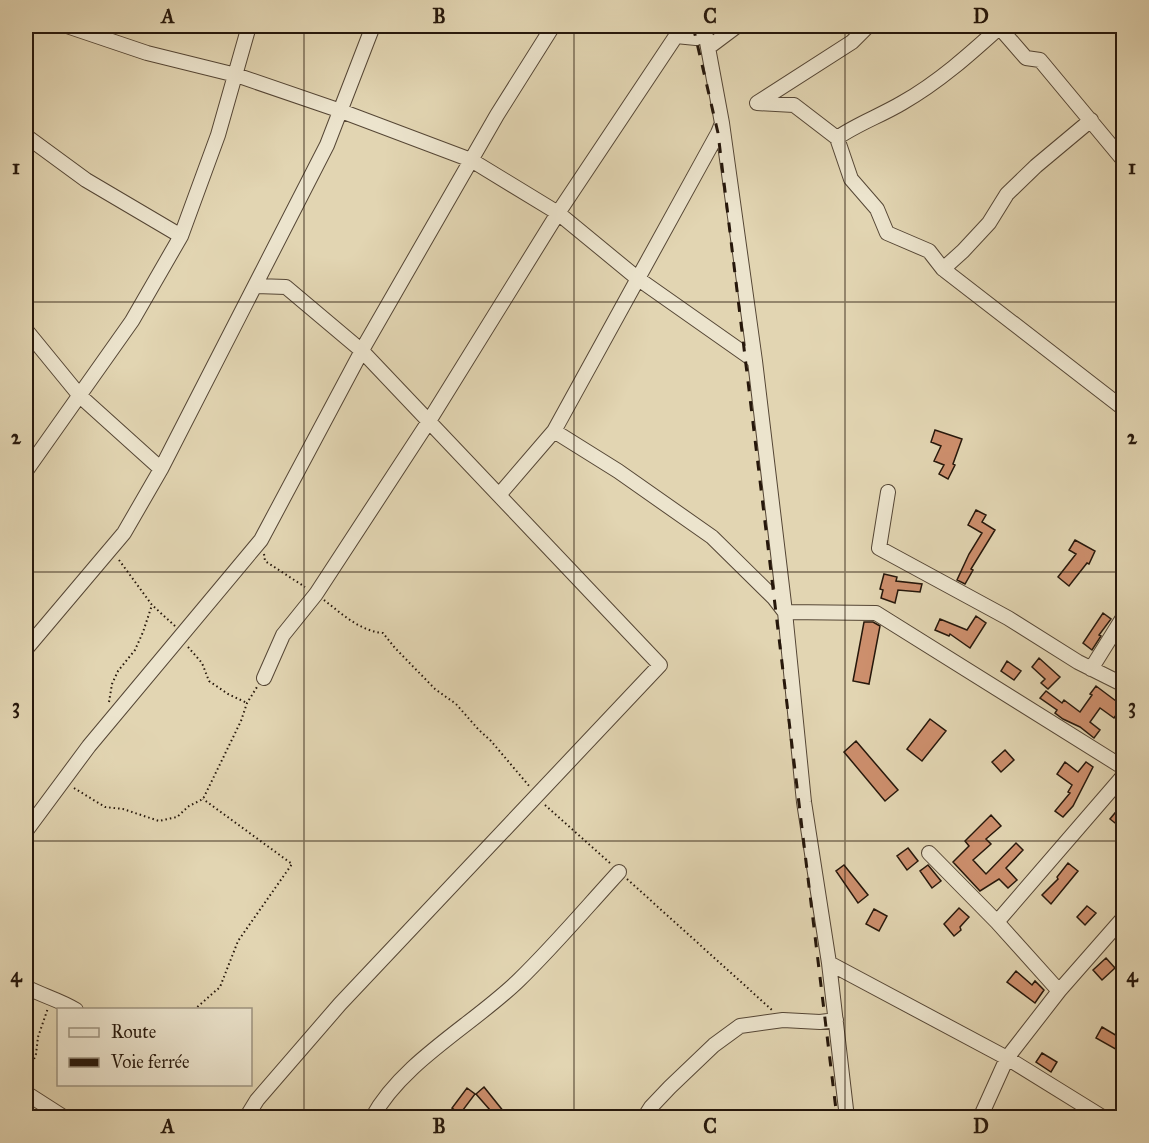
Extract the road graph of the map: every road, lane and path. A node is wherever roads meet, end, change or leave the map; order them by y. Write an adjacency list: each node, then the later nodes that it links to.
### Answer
1 (67, 26): 9 (street)
2 (249, 26): 9 (street)
3 (373, 26): 10 (street)
4 (553, 26): 15 (street)
5 (737, 26): 8 (street)
6 (868, 26): 14 (street)
7 (1000, 26): 11 (street); 14 (street)
8 (709, 47): 12 (street); 17 (street)
9 (236, 75): 10 (street); 18 (street)
10 (340, 111): 15 (street); 21 (street)
11 (1091, 120): 16 (street); 19 (street)
12 (722, 123): 20 (street); 24 (street)
13 (26, 136): 18 (street)
14 (837, 138): 19 (street)
15 (471, 160): 17 (street); 23 (street)
16 (1124, 161)
17 (558, 213): 20 (street); 27 (street)
18 (181, 236): 25 (street)
19 (943, 269): 26 (street)
20 (637, 278): 24 (street); 28 (street)
21 (256, 286): 23 (street); 29 (street)
22 (26, 330): 25 (street)
23 (362, 351): 27 (street); 33 (street)
24 (755, 362): 36 (street)
25 (80, 396): 29 (street); 30 (street)
26 (1124, 409)
27 (429, 421): 32 (street); 34 (street)
28 (554, 431): 32 (street); 36 (street)
29 (160, 469): 38 (street)
30 (26, 471)
31 (888, 492): 39 (street)
32 (499, 495): 46 (street)
33 (261, 540): 34 (path); 42 (street)
34 (316, 594): 40 (street); 46 (path)
35 (152, 605): 42 (path)
36 (785, 612): 43 (street); 53 (street)
37 (1124, 616): 39 (street)
38 (26, 649)
39 (1091, 669): 41 (street)
40 (264, 678): 47 (path)
41 (1124, 686)
42 (111, 719): 45 (street)
43 (1124, 768)
44 (1124, 775): 52 (street)
45 (63, 780): 47 (path); 48 (street)
46 (536, 797): 50 (path); 65 (street)
47 (203, 799): 58 (path)
48 (26, 831)
49 (929, 854): 52 (street)
50 (619, 872): 59 (path); 67 (street)
51 (1124, 917): 55 (street)
52 (998, 922): 55 (street)
53 (829, 963): 60 (street); 61 (street)
54 (26, 987): 56 (street)
55 (1059, 991): 61 (street)
56 (51, 997): 57 (street); 62 (path)
57 (73, 1008)
58 (196, 1008)
59 (783, 1020): 60 (street); 68 (street)
60 (836, 1020): 69 (street)
61 (1007, 1058): 64 (street); 70 (street)
62 (26, 1080)
63 (26, 1093): 66 (street)
64 (1095, 1115)
65 (249, 1116)
66 (65, 1118)
67 (372, 1118)
68 (644, 1118)
69 (847, 1118)
70 (980, 1118)

